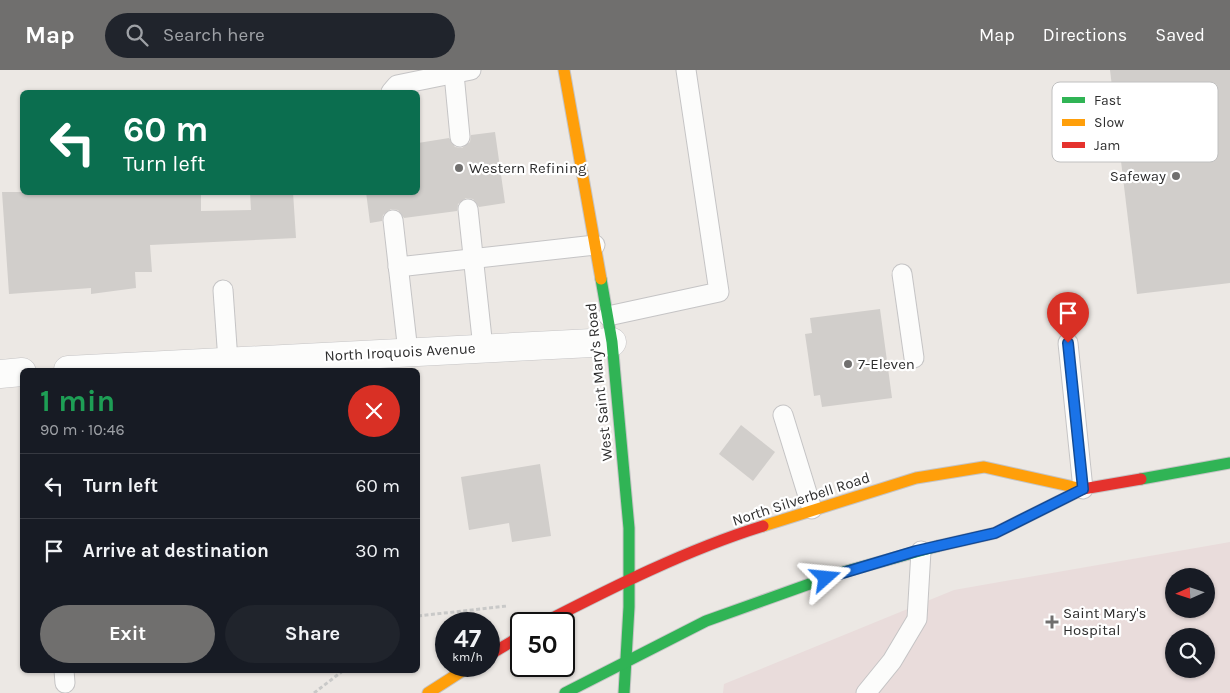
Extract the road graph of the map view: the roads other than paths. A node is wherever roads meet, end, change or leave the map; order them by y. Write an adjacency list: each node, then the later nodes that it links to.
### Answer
1 (564, 70): 8 (main road, West Saint Mary's Road)
2 (686, 70): 13 (lane)
3 (462, 72): 4 (lane); 5 (lane)
4 (393, 90)
5 (460, 137)
6 (468, 209): 9 (lane)
7 (393, 220): 10 (lane)
8 (595, 245): 9 (lane); 13 (main road, West Saint Mary's Road)
9 (473, 259): 10 (lane); 15 (lane)
10 (398, 267): 16 (lane)
11 (902, 274): 17 (lane)
12 (223, 290): 18 (lane)
13 (610, 329): 15 (street, North Iroquois Avenue); 27 (main road, West Saint Mary's Road)
14 (1068, 343): 24 (lane)
15 (483, 348): 16 (street, North Iroquois Avenue)
16 (408, 352): 18 (street, North Iroquois Avenue)
17 (914, 358)
18 (228, 361): 19 (street, North Iroquois Avenue)
19 (104, 368)
20 (20, 372): 21 (street)
21 (0, 374)
22 (783, 415): 25 (lane)
23 (1230, 463): 24 (main road, North Silverbell Road)
24 (1083, 489): 25 (main road, North Silverbell Road); 26 (main road, North Silverbell Road)
25 (812, 509): 27 (main road, North Silverbell Road)
26 (921, 550): 29 (main road, North Silverbell Road); 34 (lane)
27 (629, 580): 28 (main road, North Silverbell Road); 29 (main road, West Saint Mary's Road)
28 (565, 612)
29 (627, 662): 32 (main road, North Silverbell Road); 33 (main road, West Saint Mary's Road)
30 (453, 677): 31 (main road)
31 (428, 693)
32 (565, 693)
33 (624, 693)
34 (866, 693)

